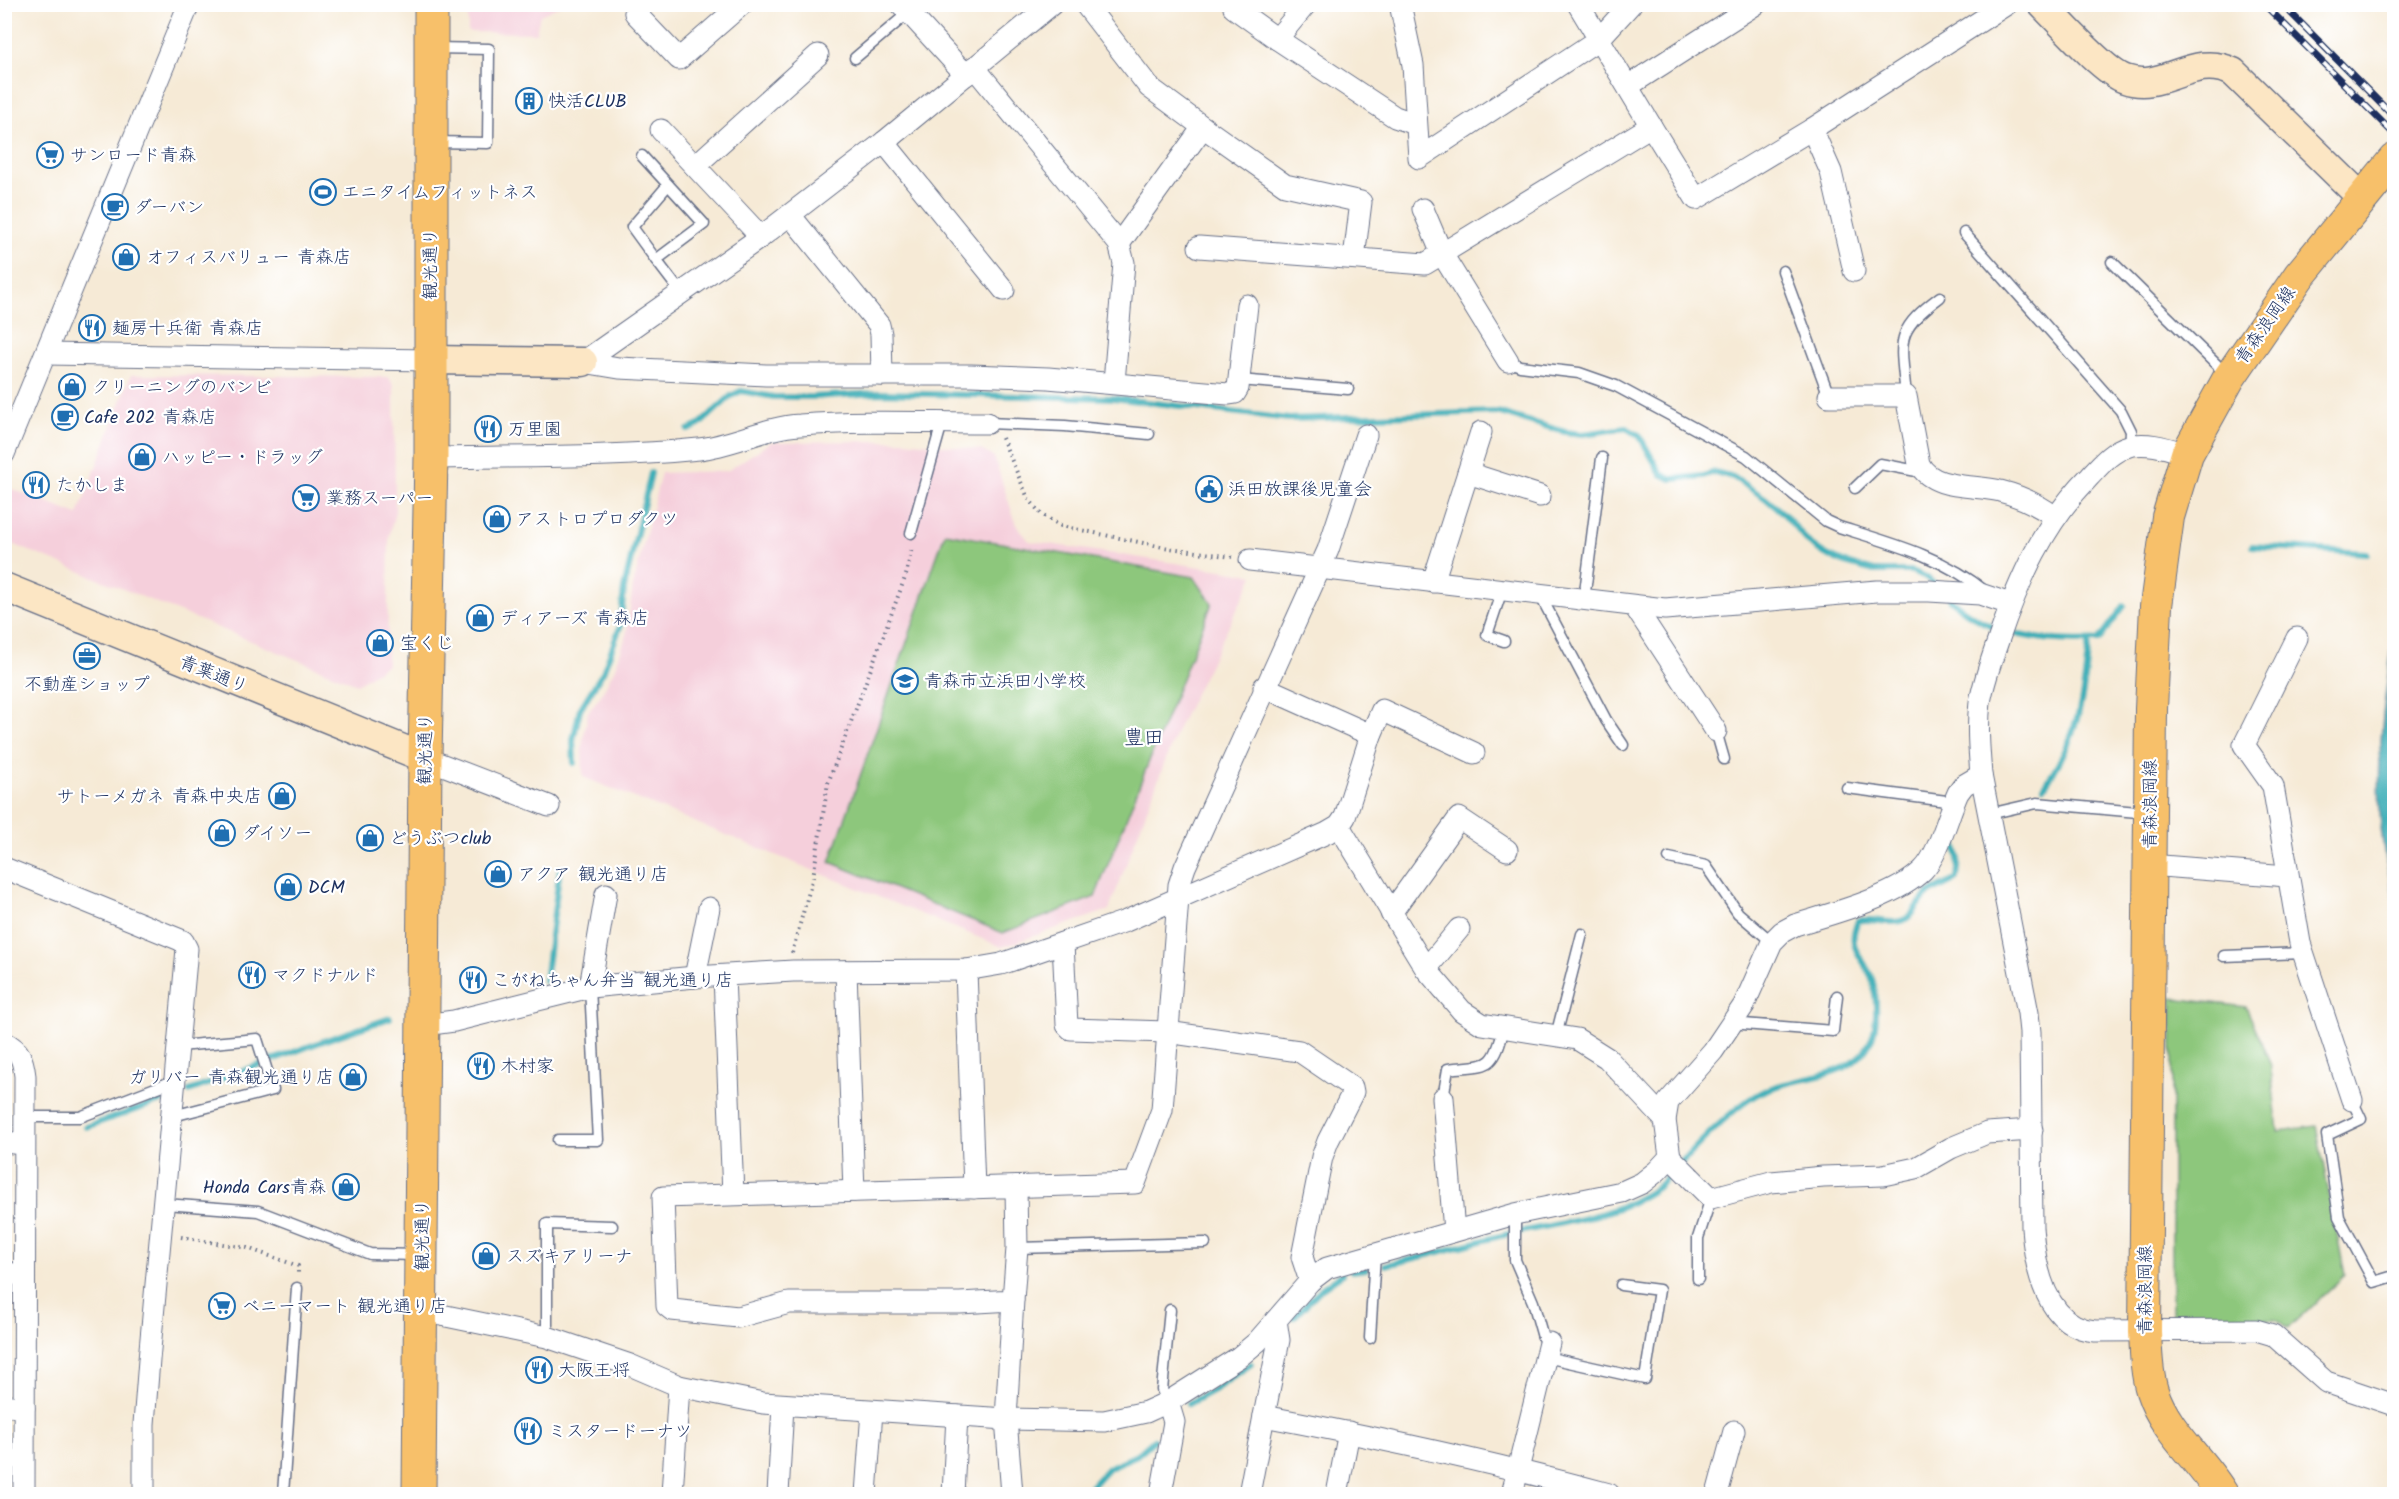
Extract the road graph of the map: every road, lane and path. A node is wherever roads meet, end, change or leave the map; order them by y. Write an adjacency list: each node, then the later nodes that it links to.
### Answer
1 (189, 4): 51 (street)
2 (431, 4): 18 (highway, 観光通り)
3 (639, 4): 4 (street)
4 (742, 4)
5 (1085, 4): 25 (street)
6 (1306, 4): 16 (street)
7 (1400, 4): 23 (street)
8 (1578, 4): 17 (street)
9 (1630, 4): 17 (street)
10 (1756, 4): 22 (street)
11 (2007, 4): 26 (street)
12 (2042, 4): 34 (street)
13 (1049, 5): 21 (street)
14 (905, 8): 20 (lane); 21 (street)
15 (1234, 8): 16 (street)
16 (1277, 39): 23 (street)
17 (1599, 39): 22 (street); 23 (street)
18 (431, 48): 28 (highway, 観光通り); 28 (lane)
19 (818, 55): 32 (street)
20 (855, 58)
21 (970, 71): 29 (street); 39 (street)
22 (1628, 86): 24 (street)
23 (1416, 124)
24 (1651, 126): 26 (street); 41 (street)
25 (1203, 127): 39 (street); 42 (street)
26 (1812, 129): 45 (street)
27 (661, 130): 32 (street)
28 (431, 142): 52 (highway, 観光通り)
29 (884, 142): 36 (street); 47 (street)
30 (642, 156): 33 (lane)
31 (2394, 160): 34 (main road, 青森浪岡線)
32 (695, 166): 38 (street)
33 (668, 185): 43 (lane); 43 (lane)
34 (2362, 198): 56 (main road, 青森浪岡線)
35 (1424, 209): 41 (street)
36 (790, 215): 38 (street); 55 (street)
37 (1964, 233): 67 (lane)
38 (761, 237): 48 (street)
39 (1119, 244): 58 (street)
40 (1199, 248): 42 (street)
41 (1442, 254): 42 (street); 53 (street)
42 (1354, 258)
43 (656, 260): 48 (lane)
44 (2112, 262): 56 (lane)
45 (1854, 270)
46 (1783, 271): 60 (lane)
47 (1004, 290)
48 (682, 294): 54 (street)
49 (1940, 297): 61 (lane)
50 (1247, 305): 57 (street)
51 (46, 354): 52 (street); 68 (street)
52 (430, 360): 54 (street); 70 (highway, 観光通り)
53 (1508, 361): 84 (lane)
54 (583, 362): 55 (street)
55 (882, 375): 58 (street)
56 (2229, 378): 69 (main road, 青森浪岡線)
57 (1239, 380): 58 (street); 59 (lane)
58 (1114, 382)
59 (1348, 388)
60 (1829, 396): 61 (street)
61 (1906, 396): 72 (street)
62 (942, 423): 63 (street); 70 (street); 77 (lane)
63 (987, 423): 65 (lane); 78 (path)
64 (1481, 432): 73 (street)
65 (1149, 434)
66 (1366, 435): 79 (street)
67 (2130, 446): 69 (street); 76 (street)
68 (4, 454)
69 (2187, 454): 101 (main road, 青森浪岡線)
70 (430, 458): 95 (highway, 観光通り)
71 (1602, 458): 85 (lane)
72 (1923, 472): 74 (lane); 76 (street)
73 (1468, 473): 75 (street); 80 (street)
74 (1855, 488)
75 (1540, 496)
76 (2055, 517): 87 (street)
77 (911, 533): 121 (path)
78 (1250, 560): 79 (street)
79 (1318, 568): 80 (street); 90 (street)
80 (1433, 582): 82 (street)
81 (4, 587): 95 (street, 青葉通り)
82 (1502, 590): 83 (street); 89 (lane)
83 (1540, 595): 85 (street); 93 (lane)
84 (1985, 595): 86 (street); 87 (street)
85 (1584, 600): 86 (street)
86 (1635, 607): 91 (street)
87 (2008, 612): 97 (street)
88 (2297, 638): 108 (street)
89 (1504, 641)
90 (1264, 687): 92 (street); 110 (street)
91 (1716, 731): 96 (lane)
92 (1371, 735): 94 (street); 103 (street)
93 (1623, 745)
94 (1474, 753)
95 (424, 758): 100 (street); 128 (highway, 観光通り)
96 (1724, 759)
97 (1980, 775): 99 (street); 102 (street)
98 (1847, 788): 99 (lane)
99 (1954, 802): 115 (street)
100 (549, 806)
101 (2150, 813): 102 (lane); 106 (main road, 青森浪岡線)
102 (1989, 814): 140 (street)
103 (1340, 826): 110 (street); 112 (street)
104 (1507, 850): 112 (street)
105 (1669, 858): 115 (lane)
106 (2150, 865): 108 (street); 168 (main road, 青森浪岡線)
107 (4, 868): 133 (street)
108 (2287, 876): 117 (street)
109 (606, 894): 125 (street)
110 (1177, 899): 116 (street); 130 (street)
111 (709, 908): 124 (street)
112 (1391, 913): 119 (street)
113 (1460, 929): 119 (street)
114 (1582, 934): 131 (lane)
115 (1772, 942): 127 (street)
116 (1063, 943): 120 (street); 130 (street)
117 (2304, 953): 118 (lane); 136 (street)
118 (2224, 956)
119 (1426, 969): 129 (street)
120 (966, 970): 122 (street); 145 (street)
121 (793, 971): 122 (street); 123 (street)
122 (846, 971): 146 (street)
123 (724, 976): 124 (street); 147 (street)
124 (695, 977): 125 (street)
125 (590, 987): 128 (street); 141 (lane)
126 (1837, 996): 127 (lane)
127 (1731, 1023): 139 (street)
128 (424, 1025): 157 (highway, 観光通り)
129 (1504, 1028): 131 (street); 135 (lane)
130 (1167, 1032): 144 (street); 161 (street)
131 (1556, 1036): 139 (street)
132 (4, 1042): 137 (street)
133 (179, 1046): 134 (street); 138 (lane)
134 (177, 1079): 137 (lane); 138 (street)
135 (1443, 1098): 152 (street)
136 (2352, 1100): 159 (lane)
137 (24, 1116): 142 (street)
138 (173, 1116): 149 (street)
139 (1665, 1119): 143 (street)
140 (2032, 1130): 148 (street); 168 (street)
141 (558, 1140)
142 (14, 1143): 158 (street)
143 (1676, 1163): 148 (street); 150 (street)
144 (1016, 1187): 145 (street); 155 (street)
145 (974, 1188): 146 (street)
146 (854, 1191): 147 (street)
147 (733, 1194): 164 (street)
148 (1711, 1198): 160 (lane)
149 (165, 1204): 153 (street); 157 (lane)
150 (1515, 1219): 152 (street); 171 (lane)
151 (612, 1226): 169 (lane)
152 (1454, 1232): 156 (street)
153 (162, 1234): 163 (path); 185 (street)
154 (1205, 1243): 155 (lane)
155 (1017, 1248): 164 (street)
156 (1375, 1254): 161 (street); 170 (lane)
157 (422, 1255): 166 (highway, 観光通り)
158 (14, 1274): 176 (street)
159 (2394, 1276)
160 (1698, 1279)
161 (1310, 1281): 167 (street)
162 (1621, 1285): 171 (lane)
163 (297, 1288): 186 (lane)
164 (1013, 1300): 180 (street)
165 (1170, 1310): 173 (lane)
166 (422, 1311): 169 (street); 187 (highway, 観光通り)
167 (1276, 1320): 173 (street); 179 (street)
168 (2145, 1331): 174 (street); 199 (main road, 青森浪岡線)
169 (547, 1337): 172 (street)
170 (1370, 1338)
171 (1548, 1350): 183 (street)
172 (680, 1386): 175 (street); 188 (street)
173 (1168, 1402): 180 (street); 193 (street)
174 (2394, 1405)
175 (783, 1406): 177 (street); 189 (street)
176 (14, 1407): 184 (street)
177 (873, 1411): 178 (street); 190 (street)
178 (957, 1416): 180 (street); 191 (street)
179 (1264, 1416): 182 (street); 194 (street)
180 (1006, 1419): 192 (street)
181 (1734, 1431): 198 (street)
182 (1349, 1432): 183 (street); 195 (street)
183 (1518, 1470): 196 (street); 197 (street)
184 (24, 1494)
185 (144, 1494)
186 (283, 1494)
187 (419, 1494)
188 (672, 1494)
189 (778, 1494)
190 (866, 1494)
191 (953, 1494)
192 (1012, 1494)
193 (1161, 1494)
194 (1249, 1494)
195 (1337, 1494)
196 (1512, 1494)
197 (1609, 1494)
198 (1717, 1494)
199 (2222, 1494)

